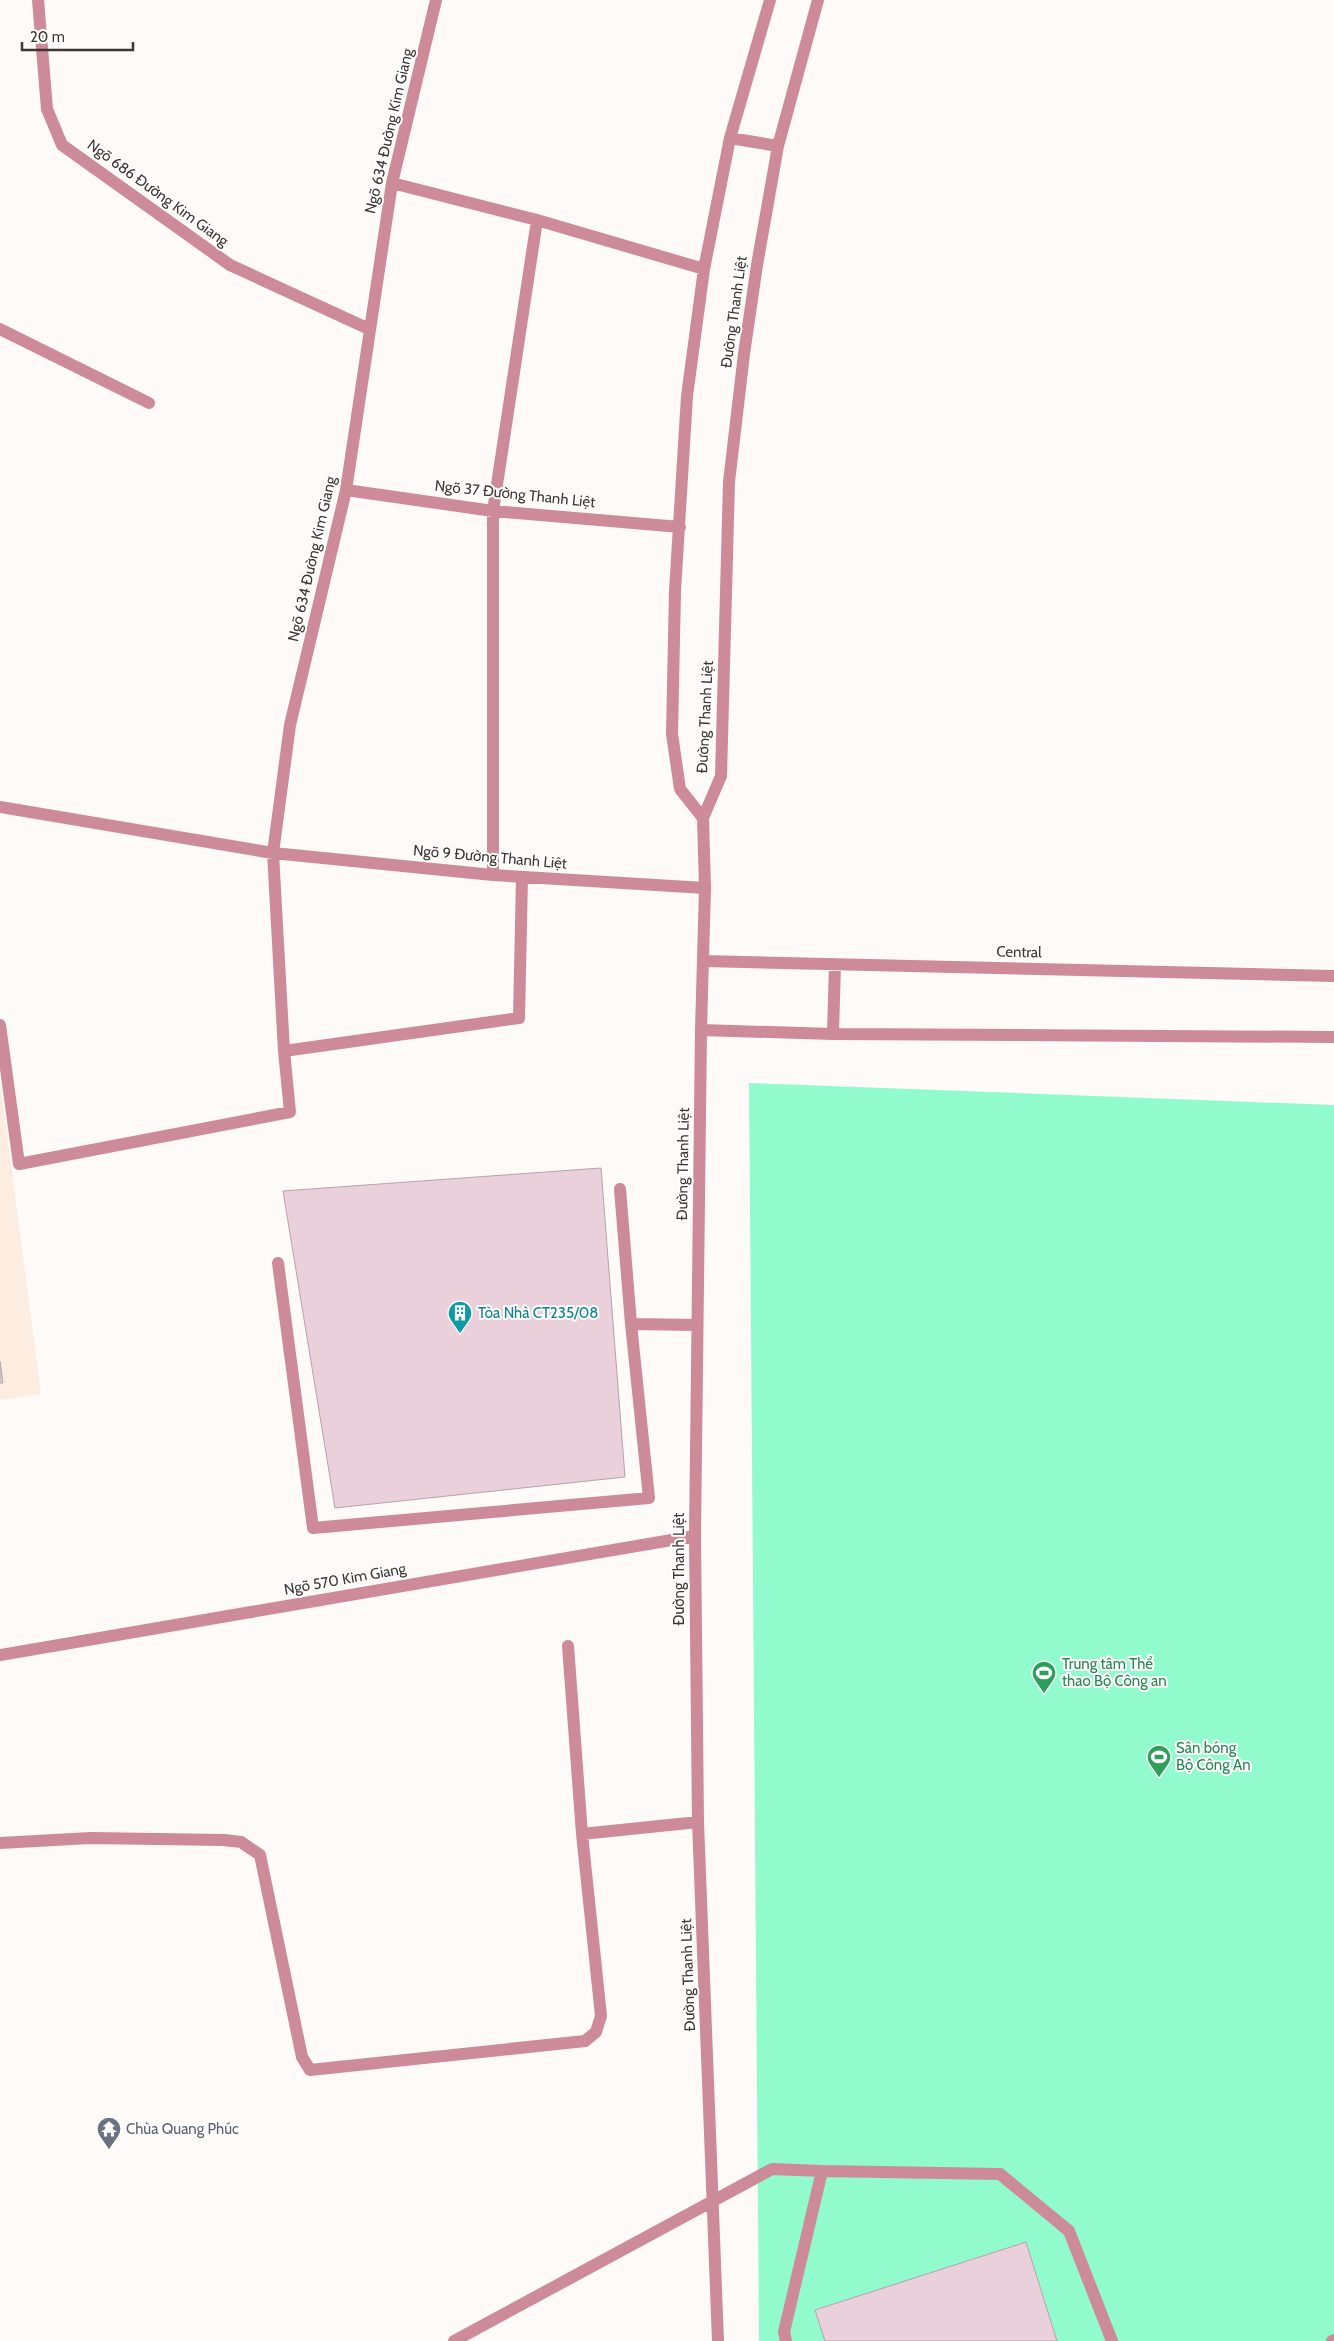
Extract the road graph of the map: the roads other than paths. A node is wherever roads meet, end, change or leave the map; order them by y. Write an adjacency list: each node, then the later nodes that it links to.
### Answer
1 (38, 0): 11 (street, Ngõ 686 Đường Kim Giang)
2 (436, 0): 7 (street, Ngõ 634 Đường Kim Giang)
3 (770, 0): 5 (street)
4 (818, 0): 6 (street, Đường Thanh Liệt)
5 (730, 138): 6 (street); 9 (street)
6 (778, 146): 17 (street, Đường Thanh Liệt)
7 (392, 182): 8 (street); 11 (street, Ngõ 634 Đường Kim Giang)
8 (537, 220): 9 (street); 14 (street)
9 (704, 269): 15 (street)
10 (0, 329): 12 (street)
11 (369, 329): 13 (street, Ngõ 634 Đường Kim Giang)
12 (149, 403)
13 (346, 490): 14 (street, Ngõ 37 Đường Thanh Liệt); 18 (street, Ngõ 634 Đường Kim Giang)
14 (493, 511): 15 (street, Ngõ 37 Đường Thanh Liệt); 19 (street)
15 (680, 527): 17 (street)
16 (0, 807): 18 (street)
17 (703, 818): 21 (street, Đường Thanh Liệt)
18 (273, 854): 19 (street, Ngõ 9 Đường Thanh Liệt); 30 (street, Ngõ 634 Đường Kim Giang)
19 (493, 875): 20 (street, Ngõ 9 Đường Thanh Liệt)
20 (522, 877): 21 (street, Ngõ 9 Đường Thanh Liệt); 30 (street)
21 (705, 888): 22 (street, Đường Thanh Liệt)
22 (704, 961): 23 (street, Central); 26 (street, Đường Thanh Liệt)
23 (835, 964): 24 (street, Central); 27 (street)
24 (1334, 976)
25 (0, 1025): 29 (street)
26 (701, 1030): 27 (street); 34 (street, Đường Thanh Liệt)
27 (833, 1034): 28 (street)
28 (1334, 1037)
29 (1, 1039): 30 (street, Ngõ 634 Đường Kim Giang)
30 (284, 1051)
31 (620, 1189): 33 (street)
32 (278, 1262): 33 (street)
33 (631, 1324): 34 (street)
34 (697, 1325): 35 (street, Đường Thanh Liệt)
35 (695, 1536): 37 (street, Ngõ 570 Kim Giang); 38 (street, Đường Thanh Liệt)
36 (568, 1646): 39 (street)
37 (0, 1655)
38 (698, 1822): 39 (street); 42 (street, Đường Thanh Liệt)
39 (582, 1834): 40 (street)
40 (0, 1843)
41 (822, 2171): 42 (street); 45 (street); 46 (street)
42 (712, 2200): 43 (street); 44 (street, Đường Thanh Liệt)
43 (454, 2341)
44 (718, 2341)
45 (786, 2341)
46 (1112, 2341)

